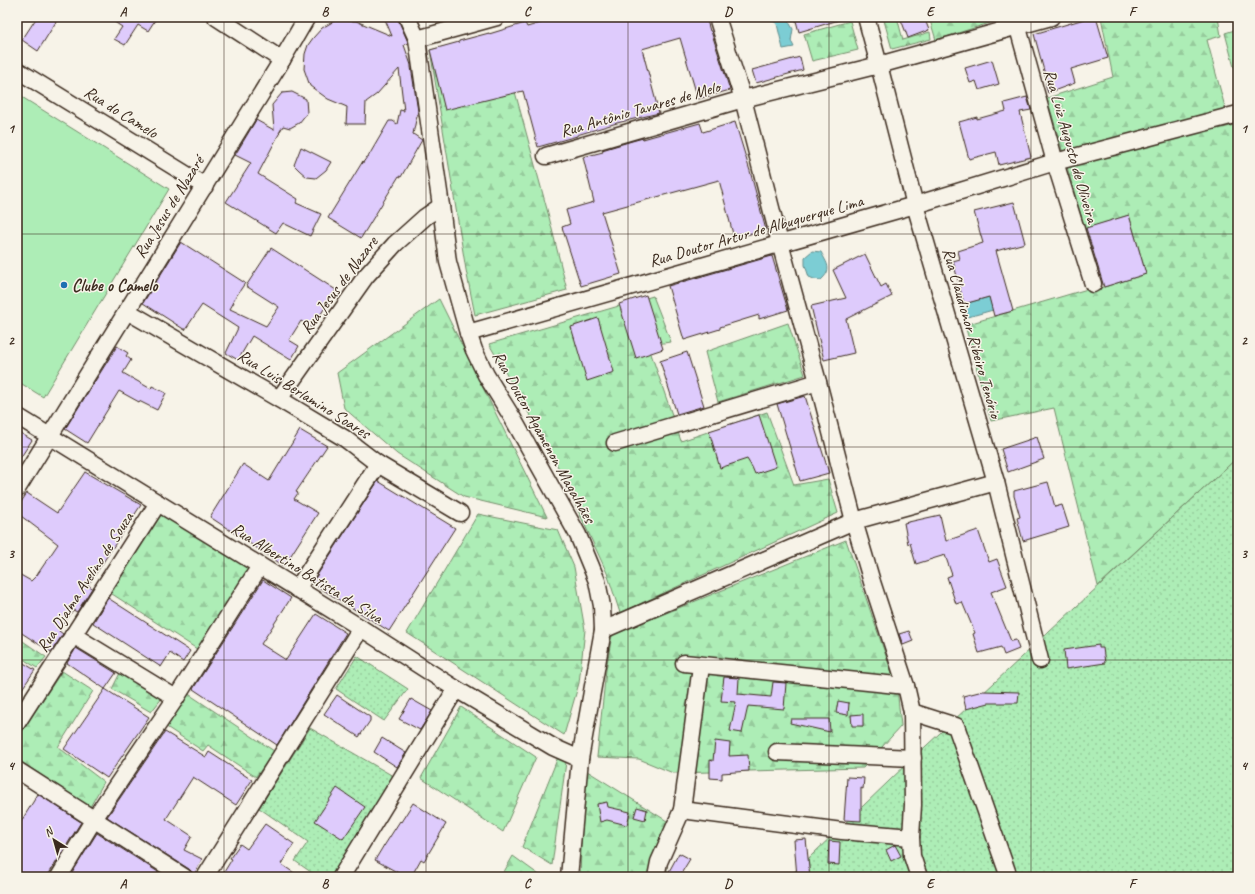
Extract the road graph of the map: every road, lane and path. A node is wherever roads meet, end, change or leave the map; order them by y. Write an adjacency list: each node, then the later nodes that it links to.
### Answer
1 (216, 17): 10 (street)
2 (307, 17): 10 (street, Rua Jesus de Nazaré)
3 (407, 17): 9 (street, Rua Doutor Agamenon Magalhães)
4 (496, 17): 9 (street)
5 (717, 17): 13 (street)
6 (866, 17): 11 (street, Rua Claudionor Ribeiro Tenório)
7 (1051, 17): 8 (street, Rua Antônio Tavares de Melo)
8 (1016, 22): 11 (street, Rua Antônio Tavares de Melo); 16 (street, Rua Luiz Augusto de Oliveira)
9 (417, 39): 19 (street, Rua Doutor Agamenon Magalhães)
10 (282, 60): 17 (street, Rua Jesus de Nazaré)
11 (879, 65): 13 (street, Rua Antônio Tavares de Melo); 18 (street, Rua Claudionor Ribeiro Tenório)
12 (17, 70): 17 (street, Rua do Camelo)
13 (743, 99): 15 (street, Rua Antônio Tavares de Melo); 20 (street)
14 (1238, 114): 16 (street, Rua Doutor Artur de Albuquerque Lima)
15 (546, 156)
16 (1055, 162): 18 (street, Rua Doutor Artur de Albuquerque Lima); 21 (street, Rua Luiz Augusto de Oliveira)
17 (205, 186): 22 (street, Rua Jesus de Nazaré)
18 (915, 205): 20 (street, Rua Doutor Artur de Albuquerque Lima); 30 (street, Rua Claudionor Ribeiro Tenório)
19 (441, 206): 23 (street, Rua Doutor Agamenon Magalhães); 25 (street, Rua Jesus de Nazare)
20 (780, 243): 23 (street, Rua Doutor Artur de Albuquerque Lima); 24 (street)
21 (1093, 284)
22 (127, 312): 25 (street, Rua Luis Berlamino Soares); 27 (street, Rua Jesus de Nazaré)
23 (468, 333): 38 (street, Rua Doutor Agamenon Magalhães)
24 (818, 382): 28 (street); 34 (street)
25 (279, 399): 29 (street, Rua Luis Berlamino Soares)
26 (17, 416): 27 (street, Rua Albertino Batista da Silva)
27 (50, 436): 31 (street, Rua Jesus de Nazaré); 32 (street, Rua Albertino Batista da Silva)
28 (615, 443)
29 (378, 464): 33 (street, Rua Luis Berlamino Soares); 36 (street)
30 (996, 482): 34 (street); 40 (street, Rua Claudionor Ribeiro Tenório)
31 (17, 489)
32 (158, 503): 35 (street, Rua Albertino Batista da Silva); 39 (street, Rua Djalma Avelino de Souza)
33 (460, 513)
34 (854, 521): 38 (street); 43 (street)
35 (260, 566): 36 (street, Rua Albertino Batista da Silva); 45 (street)
36 (297, 589): 37 (street, Rua Albertino Batista da Silva)
37 (361, 628): 44 (street, Rua Albertino Batista da Silva); 57 (street)
38 (602, 630): 50 (street, Rua Doutor Agamenon Magalhães)
39 (74, 635): 45 (street); 47 (street, Rua Djalma Avelino de Souza)
40 (1040, 660)
41 (684, 663): 42 (street)
42 (701, 666): 43 (street); 52 (street)
43 (906, 686): 46 (street)
44 (456, 689): 50 (street, Rua Albertino Batista da Silva); 58 (street)
45 (176, 698): 53 (street)
46 (912, 712): 49 (street); 62 (street)
47 (17, 723)
48 (777, 752): 49 (street)
49 (913, 758): 54 (street)
50 (580, 759): 59 (street, Rua Doutor Agamenon Magalhães)
51 (17, 770): 53 (street)
52 (682, 810): 54 (street); 60 (street)
53 (94, 819): 55 (street); 56 (street)
54 (911, 837): 61 (street)
55 (59, 877)
56 (184, 877)
57 (205, 877)
58 (341, 877)
59 (569, 877)
60 (656, 877)
61 (919, 877)
62 (1009, 877)

